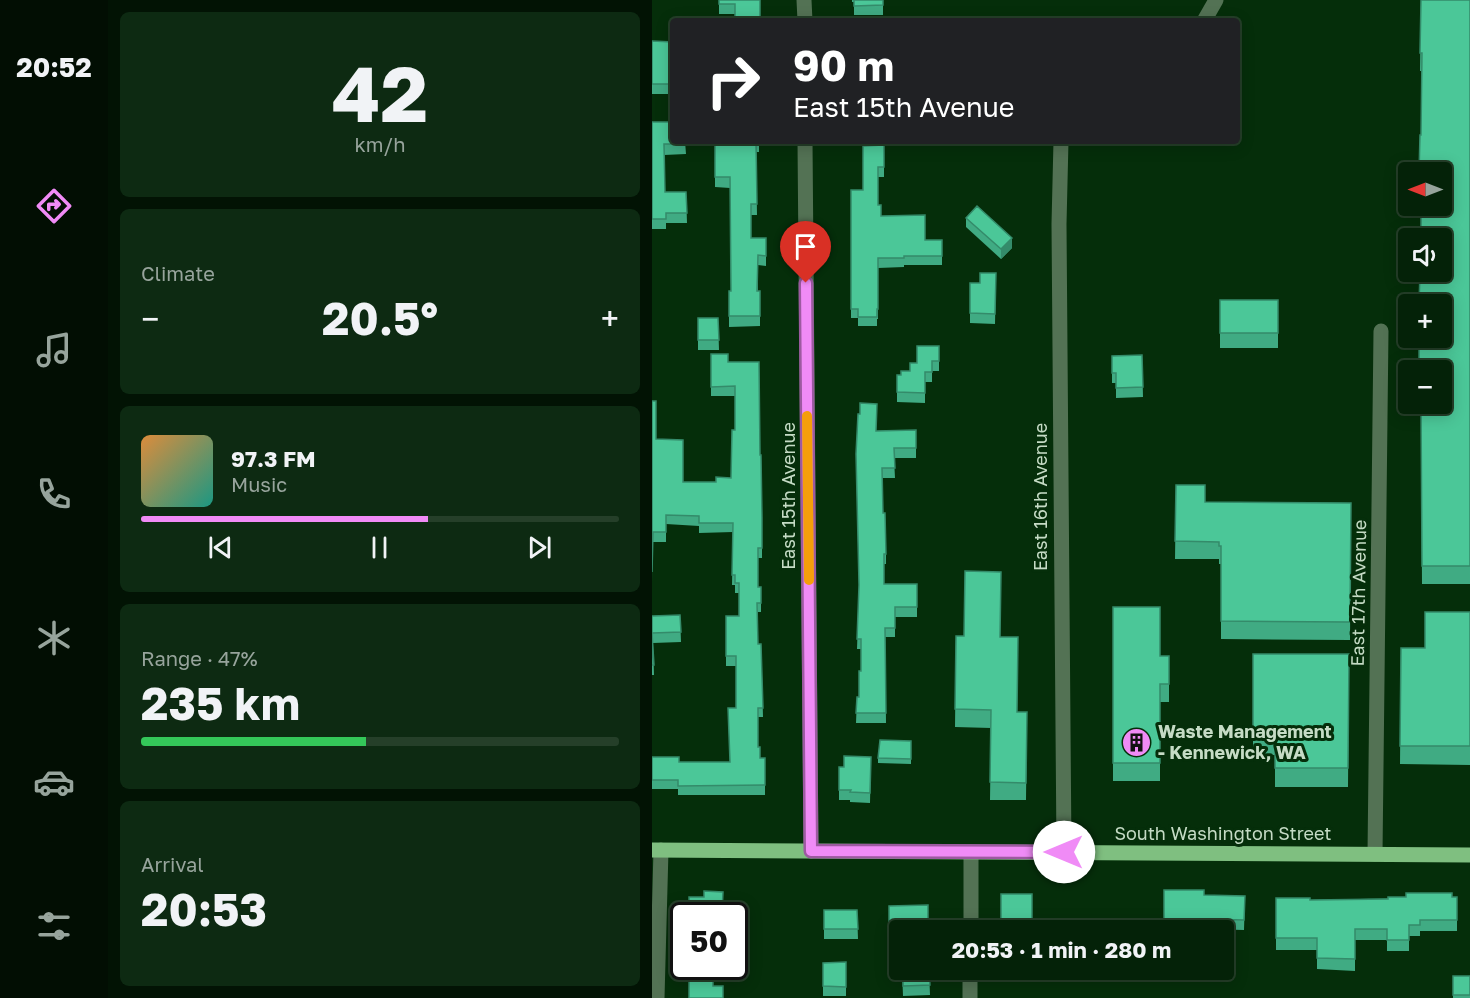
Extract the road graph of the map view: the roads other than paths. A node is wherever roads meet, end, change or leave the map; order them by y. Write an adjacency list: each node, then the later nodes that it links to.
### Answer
1 (804, 0): 3 (street)
2 (1216, 0): 4 (street)
3 (805, 18)
4 (1206, 18)
5 (805, 144): 9 (street, East 15th Avenue)
6 (1061, 144): 11 (street, East 16th Avenue)
7 (1381, 331): 12 (street, East 17th Avenue)
8 (657, 850): 9 (main road, South Washington Street); 16 (street)
9 (811, 851): 10 (main road, South Washington Street)
10 (971, 852): 11 (main road, South Washington Street); 14 (street)
11 (1064, 852): 12 (main road, South Washington Street)
12 (1375, 854): 13 (main road, South Washington Street)
13 (1470, 855)
14 (971, 920)
15 (970, 980): 17 (street)
16 (657, 998)
17 (970, 998)

